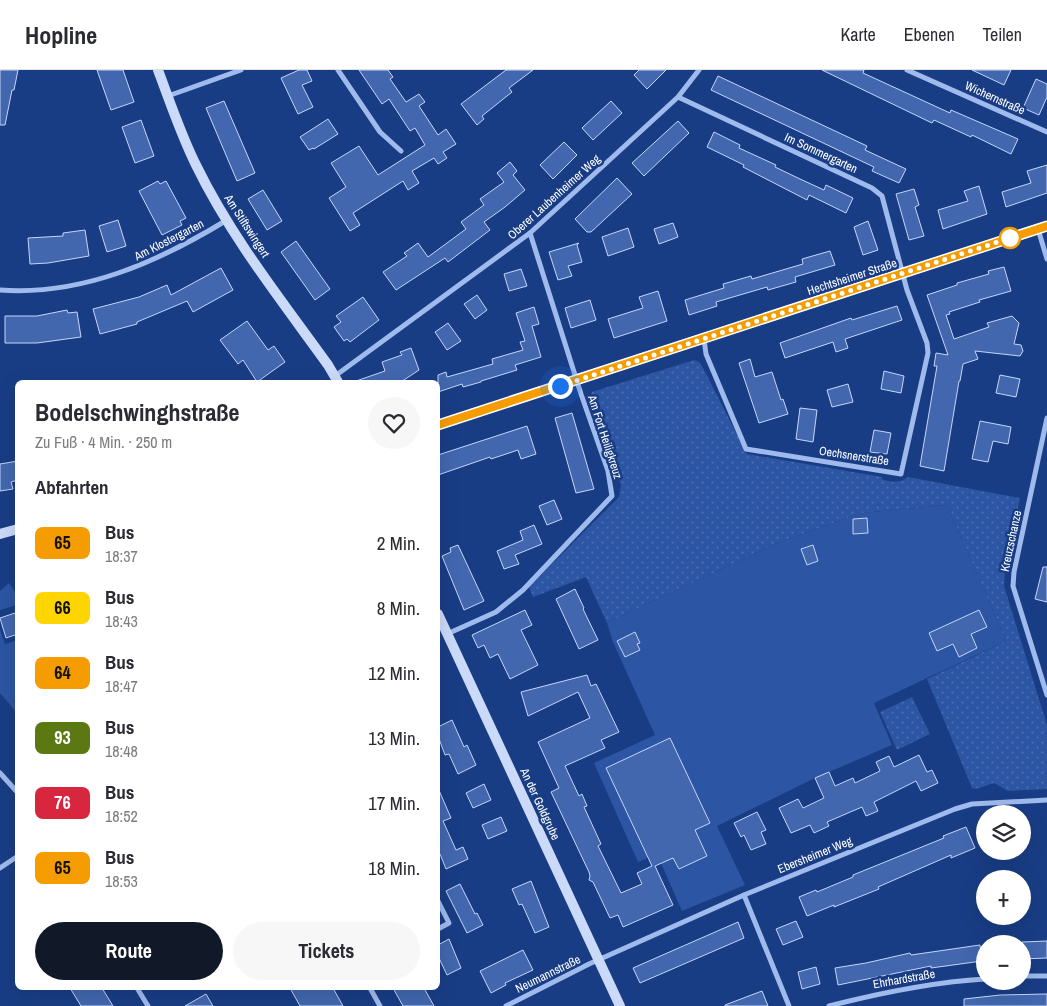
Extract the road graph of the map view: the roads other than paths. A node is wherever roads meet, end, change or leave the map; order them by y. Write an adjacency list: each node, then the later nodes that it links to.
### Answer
1 (158, 70): 6 (street, Am Stiftswingert)
2 (241, 70): 6 (street)
3 (338, 70): 9 (street)
4 (699, 70): 7 (street, Oberer Laubenheimer Weg)
5 (908, 70): 8 (street, Wichernstraße)
6 (168, 96): 10 (street, Am Stiftswingert)
7 (678, 97): 12 (street, Oberer Laubenheimer Weg); 14 (street, Im Sommergarten)
8 (1047, 132)
9 (401, 151)
10 (227, 220): 15 (street, Am Klostergarten); 17 (street, Am Stiftswingert)
11 (1043, 227): 13 (street); 14 (street, Hechtsheimer Straße)
12 (530, 234): 17 (street, Oberer Laubenheimer Weg); 18 (street, Am Fort Heiligkreuz)
13 (1047, 259)
14 (903, 273): 16 (street, Hechtsheimer Straße); 16 (street, Oechsnerstraße)
15 (0, 290)
16 (704, 339): 18 (street, Hechtsheimer Straße)
17 (337, 379)
18 (577, 380): 20 (street, Hechtsheimer Straße); 24 (street, Am Fort Heiligkreuz)
19 (1047, 418): 25 (street, Kreuzschanze)
20 (440, 424)
21 (15, 531): 22 (street)
22 (0, 534)
23 (440, 622): 24 (street, An der Goldgrube)
24 (447, 634): 34 (street, An der Goldgrube)
25 (1047, 695)
26 (0, 773): 27 (street)
27 (15, 790)
28 (1047, 800): 31 (street, Ebersheimer Weg)
29 (15, 858): 30 (street)
30 (0, 868)
31 (744, 895): 34 (street, Ebersheimer Weg); 44 (street)
32 (440, 905): 33 (street)
33 (440, 928)
34 (599, 960): 42 (street, Neumannstraße); 43 (street, An der Goldgrube)
35 (1031, 976): 36 (street)
36 (1047, 976)
37 (976, 980): 45 (street, Ehrhardstraße)
38 (138, 990): 40 (street)
39 (371, 990): 41 (street)
40 (148, 1006)
41 (380, 1006)
42 (506, 1006)
43 (620, 1006)
44 (789, 1006)
45 (828, 1006)

